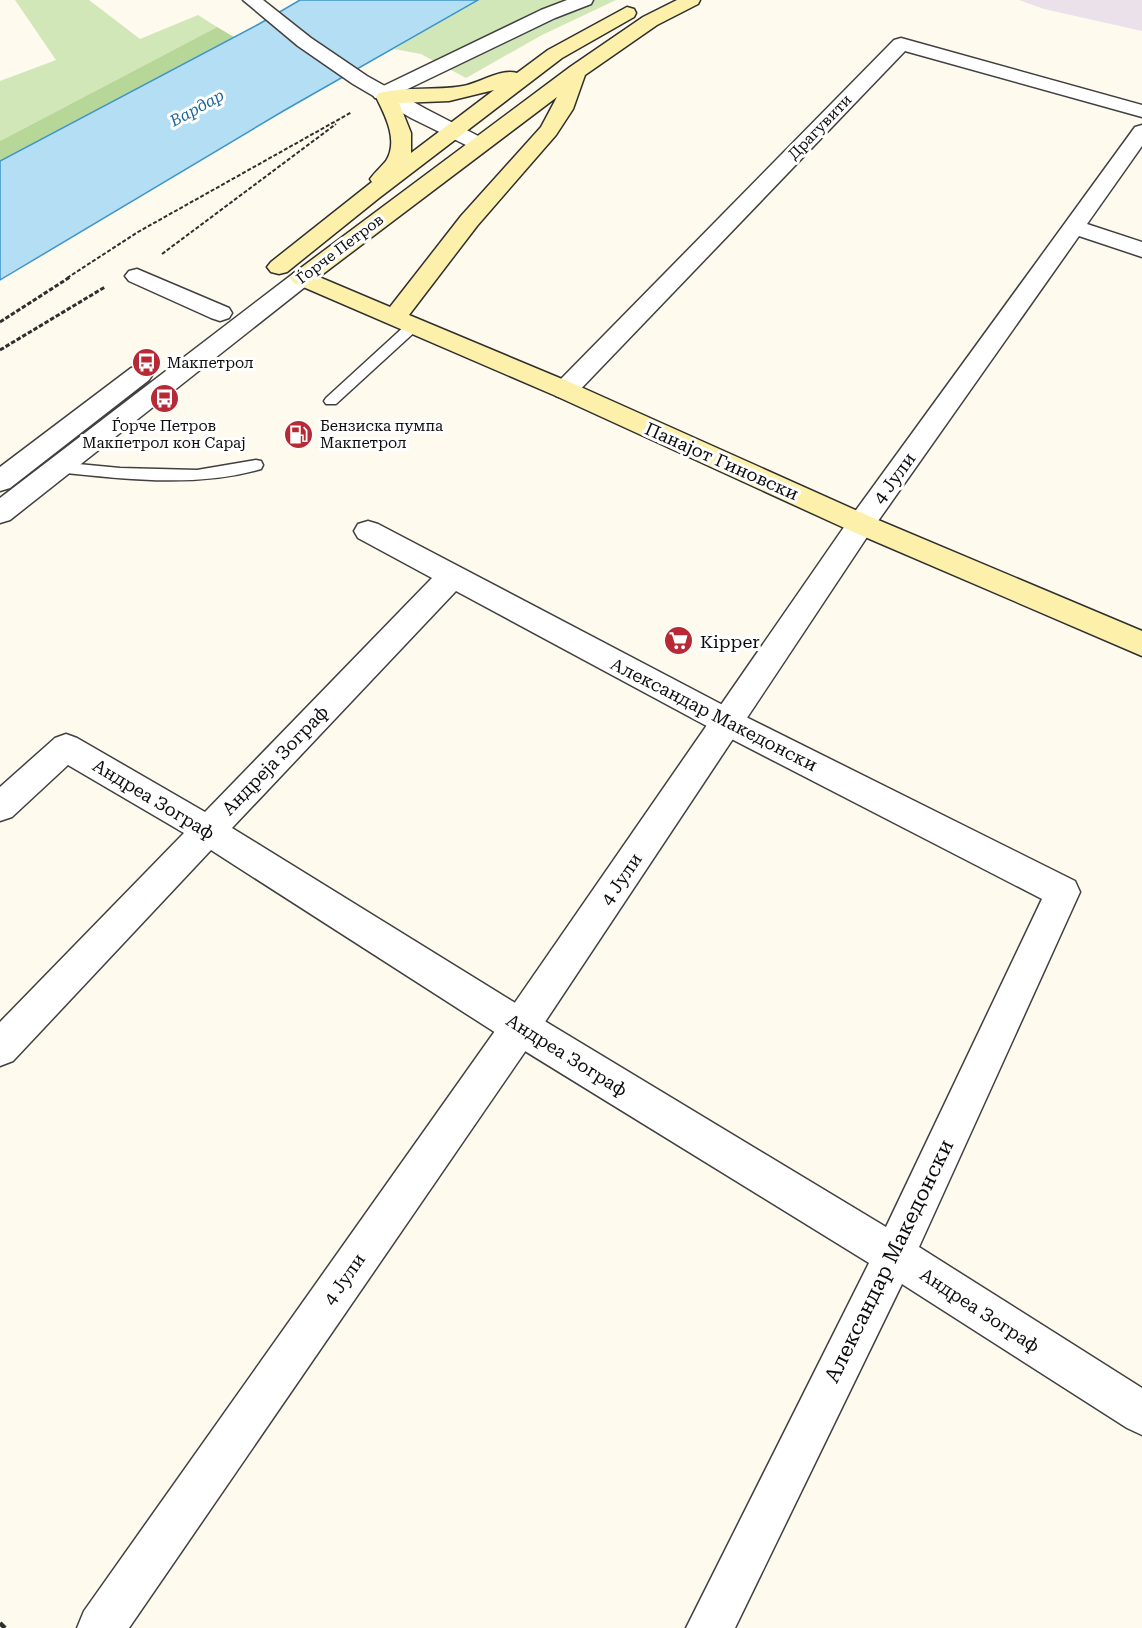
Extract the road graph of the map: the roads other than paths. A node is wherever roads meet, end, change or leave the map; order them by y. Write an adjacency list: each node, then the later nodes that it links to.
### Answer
1 (584, 0): 7 (street)
2 (652, 0): 5 (main road, Ѓорче Петров)
3 (691, 0): 6 (main road, Ѓорче Петров)
4 (256, 3): 7 (street)
5 (555, 54): 7 (main road); 10 (main road, Ѓорче Петров)
6 (577, 71): 11 (main road, Ѓорче Петров); 19 (main road)
7 (380, 92): 10 (street); 12 (main road)
8 (1142, 111): 20 (street, Драгувити)
9 (1142, 131): 13 (street, 4 Јули)
10 (453, 132): 11 (street); 12 (main road, Ѓорче Петров)
11 (479, 144): 17 (main road, Ѓорче Петров)
12 (371, 193): 15 (main road, Ѓорче Петров)
13 (1074, 227): 14 (street); 26 (street, 4 Јули)
14 (1142, 250)
15 (279, 267): 18 (street, Ѓорче Петров)
16 (137, 276): 18 (street)
17 (302, 278): 19 (main road, Панајот Гиновски); 23 (street, Ѓорче Петров)
18 (220, 313): 24 (street, Ѓорче Петров)
19 (404, 322): 20 (main road, Панајот Гиновски); 21 (lane)
20 (565, 390): 26 (main road, Панајот Гиновски)
21 (331, 401)
22 (256, 465): 23 (lane)
23 (57, 467): 25 (street, Ѓорче Петров)
24 (0, 481)
25 (0, 513)
26 (861, 524): 29 (main road, Панајот Гиновски); 30 (street, 4 Јули)
27 (368, 531): 28 (street, Αлександар Македонски)
28 (452, 576): 30 (street, Αлександар Македонски); 32 (street, Андреја Зограф)
29 (1142, 644)
30 (727, 722): 33 (street, Αлександар Македонски); 34 (street, 4 Јули)
31 (0, 807): 32 (street, Андреа Зограф)
32 (207, 830): 34 (street, Андреа Зограф); 35 (street, Андреја Зограф)
33 (1064, 892): 36 (street, Александар Македонски)
34 (520, 1027): 36 (street, Андреа Зограф); 38 (street, 4 Јули)
35 (0, 1048)
36 (894, 1255): 37 (street, Андреа Зограф); 39 (street, Александар Македонски)
37 (1142, 1413)
38 (101, 1628)
39 (711, 1628)

